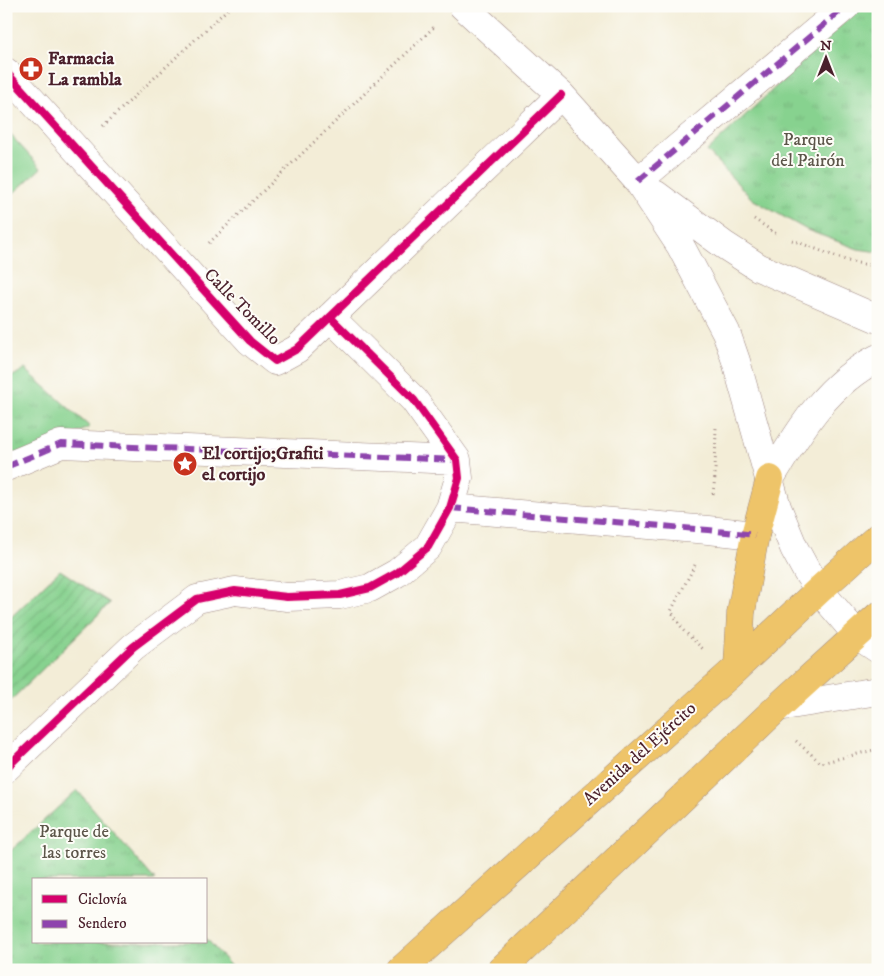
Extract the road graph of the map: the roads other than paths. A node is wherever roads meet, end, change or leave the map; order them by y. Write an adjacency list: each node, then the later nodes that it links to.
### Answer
1 (846, 6): 5 (street)
2 (452, 13): 4 (street)
3 (6, 72): 6 (street, Calle Tomillo)
4 (561, 96): 5 (street); 6 (street, Calle Tomillo)
5 (638, 181): 7 (street); 11 (street)
6 (330, 317): 9 (street)
7 (878, 319)
8 (878, 358): 11 (street)
9 (457, 460): 10 (street); 12 (street)
10 (6, 467)
11 (770, 478): 13 (main road); 15 (street)
12 (450, 508): 13 (street); 21 (street)
13 (755, 535): 18 (main road)
14 (878, 537): 15 (main road, Avenida del Ejército)
15 (819, 590): 17 (street); 18 (main road, Avenida del Ejército)
16 (878, 616): 17 (main road)
17 (867, 642): 20 (main road)
18 (738, 666): 22 (main road, Avenida del Ejército)
19 (878, 691): 20 (street)
20 (773, 712): 23 (main road)
21 (6, 768)
22 (401, 970)
23 (501, 970)

